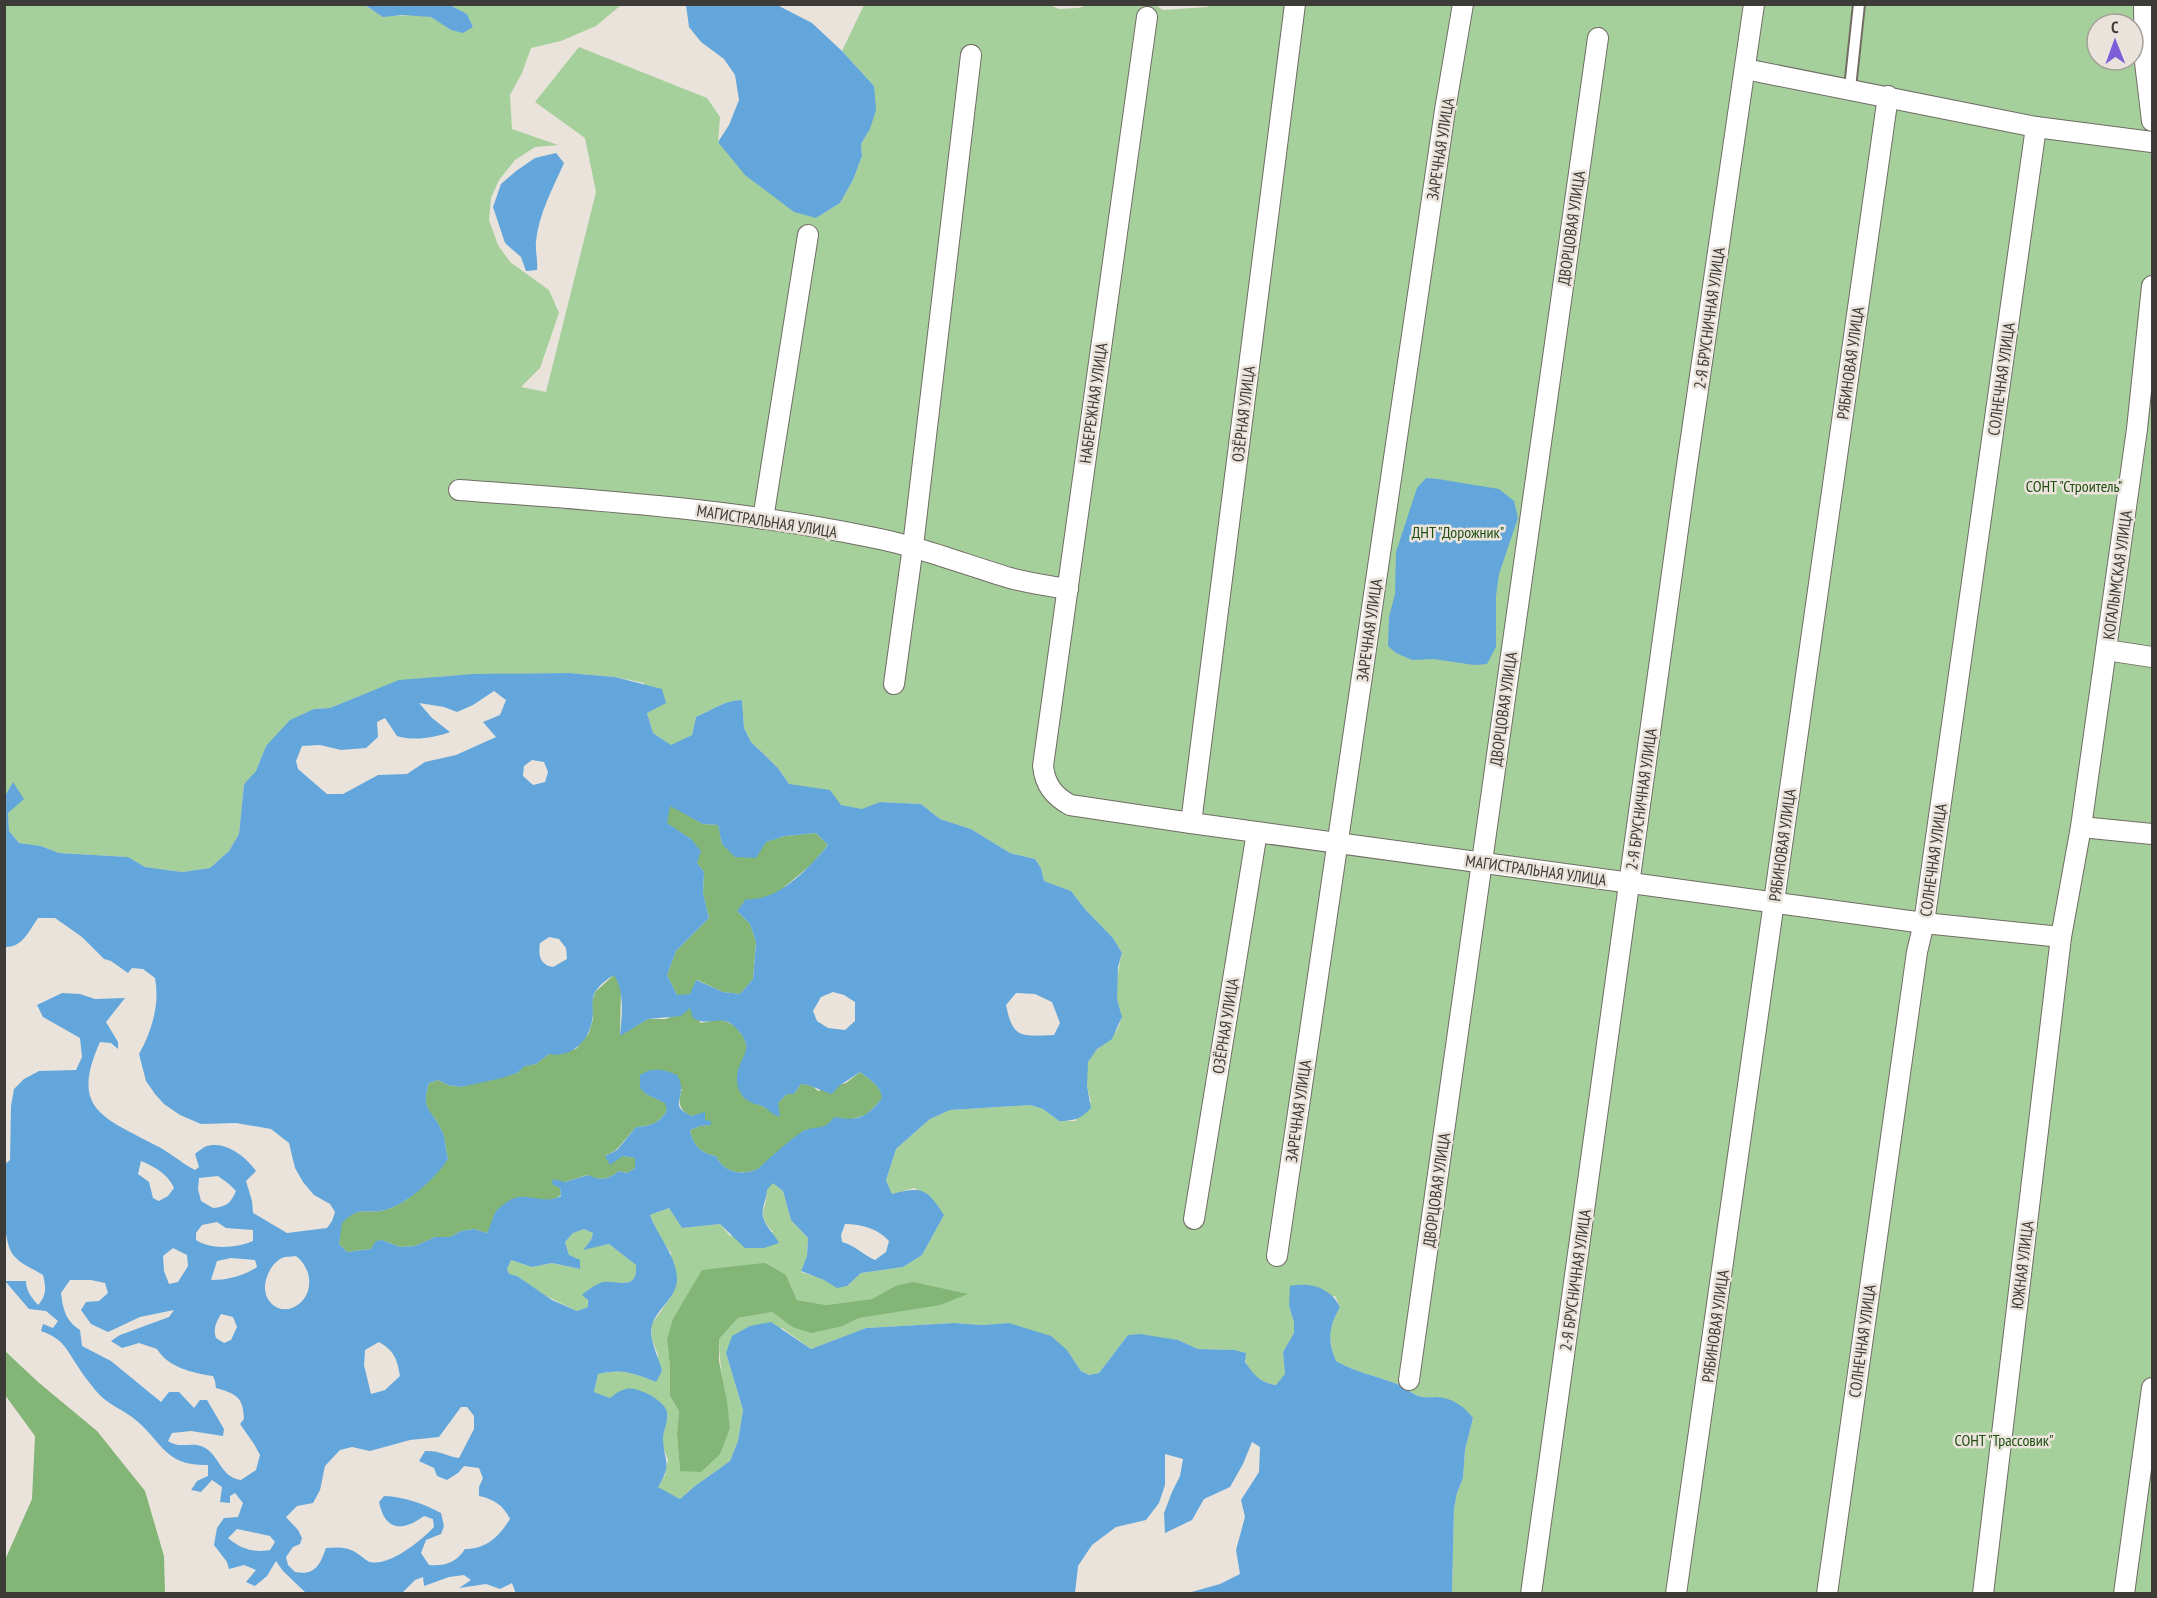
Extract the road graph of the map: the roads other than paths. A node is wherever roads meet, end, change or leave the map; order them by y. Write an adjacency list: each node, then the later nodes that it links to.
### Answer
1 (1295, 4): 25 (street, ОЗЁРНАЯ УЛИЦА)
2 (1462, 4): 29 (street, ЗАРЕЧНАЯ УЛИЦА)
3 (1755, 4): 9 (street, 2-Я БРУСНИЧНАЯ УЛИЦА)
4 (1859, 4): 10 (lane)
5 (2144, 4): 12 (street)
6 (1147, 17): 20 (street, НАБЕРЕЖНАЯ УЛИЦА)
7 (1598, 38): 30 (street, ДВОРЦОВАЯ УЛИЦА)
8 (971, 55): 19 (street)
9 (1745, 69): 10 (street); 31 (street, 2-Я БРУСНИЧНАЯ УЛИЦА)
10 (1850, 88): 11 (street)
11 (1888, 96): 13 (street); 32 (street, РЯБИНОВАЯ УЛИЦА)
12 (2152, 121)
13 (2036, 127): 14 (street); 33 (street, СОЛНЕЧНАЯ УЛИЦА)
14 (2152, 142)
15 (808, 235): 18 (street)
16 (2152, 286): 21 (street, КОГАЛЫМСКАЯ УЛИЦА)
17 (459, 490): 18 (street, МАГИСТРАЛЬНАЯ УЛИЦА)
18 (763, 519): 19 (street, МАГИСТРАЛЬНАЯ УЛИЦА)
19 (914, 546): 20 (street, МАГИСТРАЛЬНАЯ УЛИЦА); 23 (street)
20 (1068, 589): 24 (street, НАБЕРЕЖНАЯ УЛИЦА)
21 (2106, 650): 22 (street); 26 (street, КОГАЛЫМСКАЯ УЛИЦА)
22 (2152, 657)
23 (894, 684)
24 (1049, 789): 25 (street, МАГИСТРАЛЬНАЯ УЛИЦА)
25 (1191, 823): 27 (street, МАГИСТРАЛЬНАЯ УЛИЦА)
26 (2081, 827): 28 (street); 34 (street)
27 (1257, 832): 29 (street, МАГИСТРАЛЬНАЯ УЛИЦА); 35 (street, ОЗЁРНАЯ УЛИЦА)
28 (2152, 834)
29 (1338, 843): 30 (street, МАГИСТРАЛЬНАЯ УЛИЦА); 36 (street, ЗАРЕЧНАЯ УЛИЦА)
30 (1481, 863): 31 (street, МАГИСТРАЛЬНАЯ УЛИЦА); 37 (street, ДВОРЦОВАЯ УЛИЦА)
31 (1629, 884): 32 (street, МАГИСТРАЛЬНАЯ УЛИЦА); 39 (street, 2-Я БРУСНИЧНАЯ УЛИЦА)
32 (1774, 903): 33 (street, МАГИСТРАЛЬНАЯ УЛИЦА); 40 (street, РЯБИНОВАЯ УЛИЦА)
33 (1924, 923): 34 (street, МАГИСТРАЛЬНАЯ УЛИЦА); 41 (street, СОЛНЕЧНАЯ УЛИЦА)
34 (2061, 937): 42 (street, ЮЖНАЯ УЛИЦА)
35 (1194, 1219)
36 (1277, 1256)
37 (1409, 1380)
38 (2152, 1388): 43 (street)
39 (1531, 1593)
40 (1676, 1593)
41 (1827, 1593)
42 (1983, 1593)
43 (2124, 1593)

